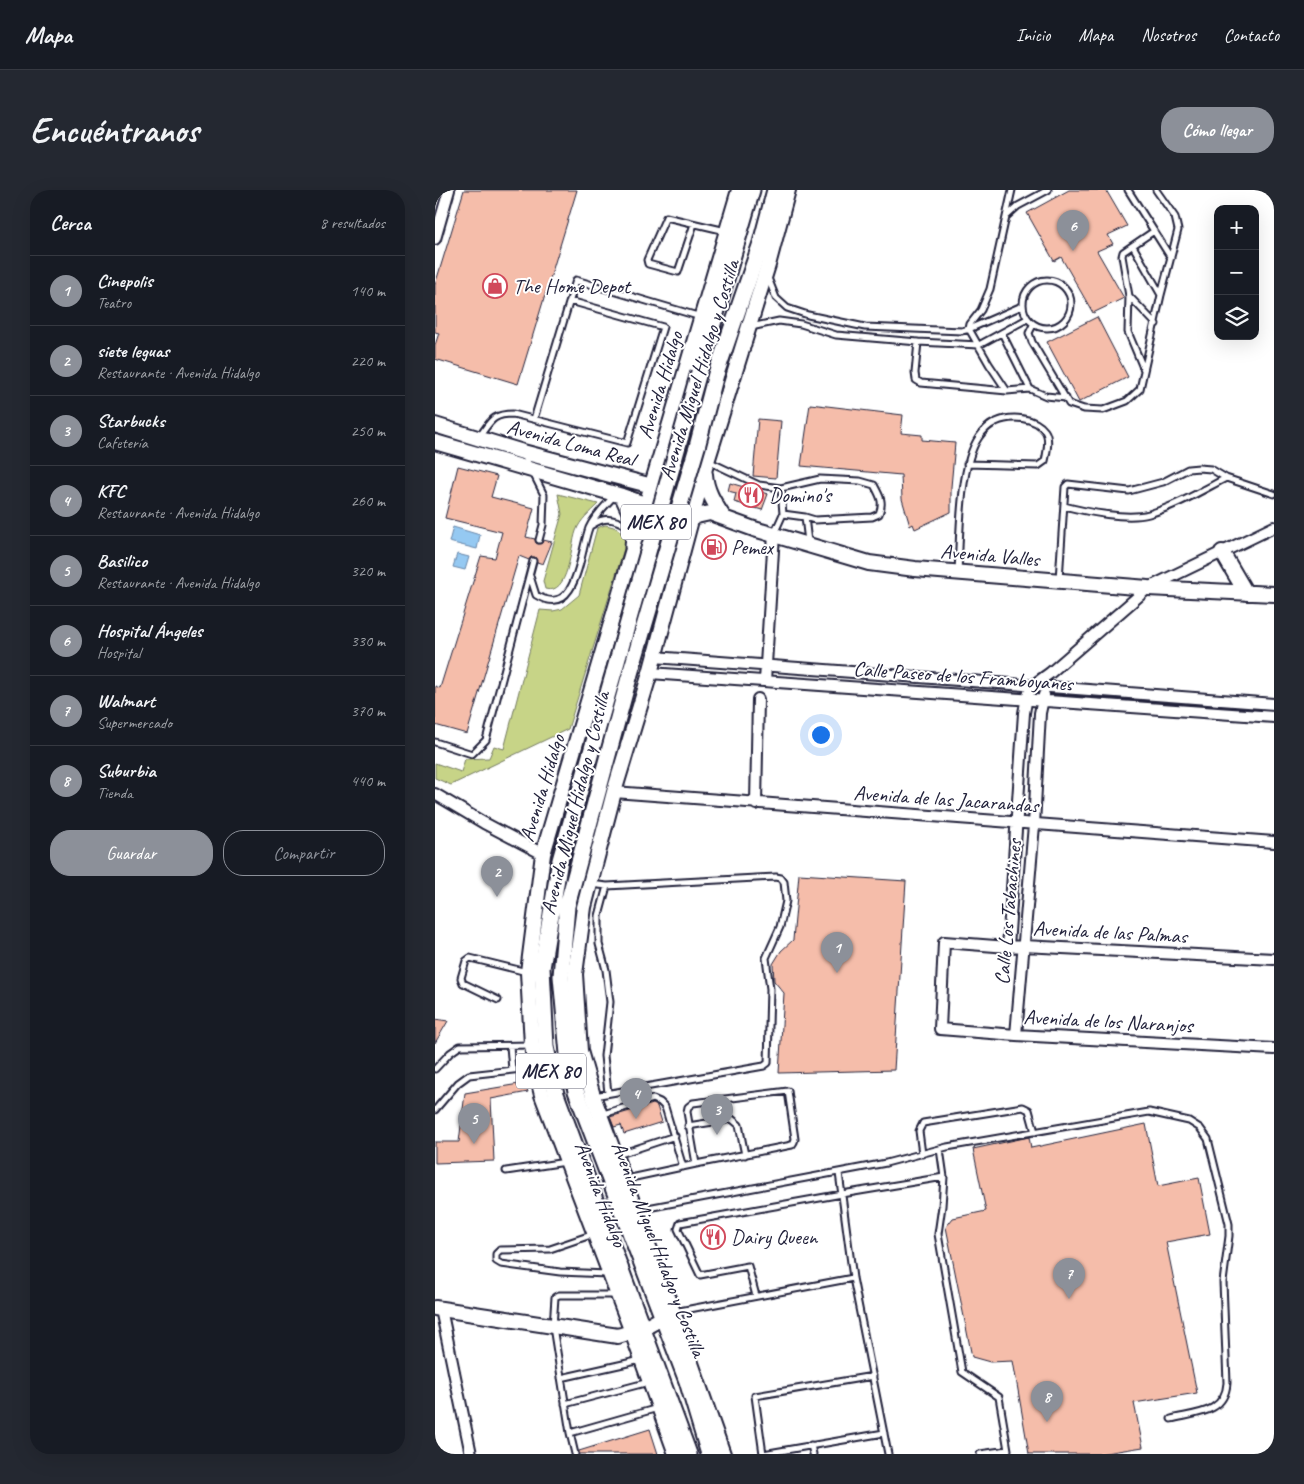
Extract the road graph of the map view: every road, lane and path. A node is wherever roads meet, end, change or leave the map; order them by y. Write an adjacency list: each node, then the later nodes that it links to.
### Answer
1 (449, 190): 14 (street)
2 (739, 190): 12 (street, Avenida Hidalgo)
3 (753, 190): 109 (main road, Avenida Miguel Hidalgo y Costilla / MEX 80, bridge)
4 (775, 190): 108 (main road, Avenida Miguel Hidalgo y Costilla / MEX 80, bridge)
5 (789, 190): 17 (street, Avenida Hidalgo)
6 (1012, 190): 10 (lane)
7 (1048, 190): 10 (lane)
8 (1128, 190): 13 (lane)
9 (1155, 190): 16 (lane)
10 (1006, 216): 27 (lane)
11 (694, 224): 11 (lane); 12 (lane)
12 (727, 231): 22 (street, Avenida Hidalgo)
13 (1154, 231): 15 (lane); 16 (lane)
14 (435, 238)
15 (1133, 246): 18 (lane); 19 (lane)
16 (1171, 258): 18 (lane)
17 (766, 272): 26 (street, Avenida Hidalgo); 27 (lane)
18 (1161, 295): 24 (lane)
19 (1129, 296): 24 (lane); 31 (lane)
20 (570, 301): 22 (lane); 35 (lane); 35 (lane)
21 (1022, 306): 23 (lane); 25 (lane); 27 (lane)
22 (702, 317): 43 (street, Avenida Hidalgo)
23 (1027, 319): 25 (lane); 28 (lane)
24 (1156, 324): 31 (lane)
25 (1033, 325): 34 (lane)
26 (749, 327): 29 (lane); 40 (street, Avenida Hidalgo)
27 (969, 329): 30 (lane)
28 (1002, 333): 30 (lane); 32 (lane)
29 (918, 342): 30 (lane); 33 (lane)
30 (979, 345): 33 (lane)
31 (1144, 371): 34 (lane)
32 (1030, 389): 33 (lane); 34 (lane)
33 (1007, 391)
34 (1065, 398)
35 (534, 419): 37 (lane)
36 (435, 425): 37 (street, Avenida Loma Real)
37 (478, 437): 39 (street, Avenida Loma Real)
38 (435, 442): 42 (street, Avenida Loma Real)
39 (523, 452): 42 (lane); 46 (street, Avenida Loma Real)
40 (706, 464): 45 (street, Avenida Hidalgo); 47 (lane); 56 (street)
41 (967, 464): 41 (lane); 68 (lane)
42 (533, 470): 49 (street, Avenida Loma Real); 63 (lane)
43 (655, 470): 45 (street); 46 (street, Avenida Hidalgo)
44 (1226, 478): 48 (lane); 52 (lane); 52 (lane)
45 (701, 483): 50 (street, Avenida Hidalgo)
46 (651, 486): 50 (street, Avenida Loma Real); 51 (street, Avenida Hidalgo)
47 (781, 488): 54 (lane); 57 (lane)
48 (1274, 494)
49 (619, 495): 51 (street, Avenida Loma Real); 58 (lane); 59 (street)
50 (697, 498): 53 (street, Avenida Valles); 55 (street, Avenida Hidalgo)
51 (645, 504): 55 (street, Avenida Loma Real); 59 (street, Avenida Hidalgo)
52 (1065, 506): 70 (lane)
53 (710, 513): 55 (street, Avenida Valles); 56 (street, Avenida Valles)
54 (783, 514): 57 (lane); 61 (lane)
55 (692, 516): 62 (street, Avenida Hidalgo)
56 (724, 518): 61 (street, Avenida Valles)
57 (805, 518): 64 (lane)
58 (590, 527): 67 (lane); 69 (lane)
59 (639, 527): 62 (street); 67 (street, Avenida Hidalgo)
60 (1274, 527): 65 (street)
61 (774, 534): 64 (street, Avenida Valles); 76 (street)
62 (687, 535): 74 (street, Avenida Hidalgo)
63 (539, 540)
64 (808, 545): 68 (street, Avenida Valles)
65 (1222, 552): 71 (street); 72 (street)
66 (533, 561): 69 (lane)
67 (627, 568): 95 (street, Avenida Hidalgo)
68 (958, 572): 70 (street, Avenida Valles)
69 (530, 575): 88 (lane)
70 (1059, 580): 71 (street, Avenida Valles)
71 (1148, 588): 72 (street, Avenida Valles); 78 (street)
72 (1246, 593): 73 (street, Avenida Valles)
73 (1274, 594)
74 (654, 657): 75 (street, Calle Paseo de los Framboyanes); 77 (street, Avenida Hidalgo)
75 (697, 660): 76 (street, Calle Paseo de los Framboyanes); 79 (street)
76 (766, 666): 80 (street); 81 (street, Calle Paseo de los Framboyanes)
77 (650, 673): 79 (street, Calle Paseo de los Framboyanes); 89 (street, Avenida Hidalgo)
78 (1050, 673): 81 (street); 82 (street, Calle Los Tabachines)
79 (698, 676): 80 (street, Calle Paseo de los Framboyanes)
80 (765, 681): 84 (street, Calle Paseo de los Framboyanes)
81 (1033, 685): 82 (street, Calle Paseo de los Framboyanes); 84 (street, Calle Los Tabachines)
82 (1046, 687): 85 (street, Calle Los Tabachines); 86 (street, Calle Paseo de los Framboyanes)
83 (758, 699): 91 (street)
84 (1027, 699): 85 (street, Calle Paseo de los Framboyanes); 92 (street, Calle Los Tabachines)
85 (1042, 700): 87 (street, Calle Paseo de los Framboyanes); 93 (street, Calle Los Tabachines)
86 (1274, 704)
87 (1274, 717)
88 (435, 742)
89 (614, 792): 91 (street, Avenida de las Jacarandas); 96 (street, Avenida Hidalgo)
90 (435, 794): 95 (street)
91 (756, 804): 92 (street, Avenida de las Jacarandas)
92 (1017, 823): 93 (street, Avenida de las Jacarandas); 99 (street, Calle Los Tabachines)
93 (1034, 824): 94 (street, Avenida de las Jacarandas); 98 (street, Calle Los Tabachines)
94 (1274, 842)
95 (543, 854): 101 (street, Avenida Hidalgo)
96 (590, 884): 97 (lane); 108 (street, Avenida Hidalgo)
97 (607, 886): 112 (lane); 112 (lane)
98 (1024, 946): 99 (street, Avenida de las Palmas); 100 (street, Avenida de las Palmas); 104 (street, Calle Los Tabachines)
99 (1008, 947): 103 (street, Avenida de las Palmas)
100 (1274, 959)
101 (528, 972): 102 (lane); 106 (street, Avenida Hidalgo)
102 (497, 1000)
103 (940, 1029): 104 (street, Avenida de los Naranjos)
104 (1016, 1035): 107 (street, Avenida de los Naranjos)
105 (511, 1046): 106 (lane); 110 (lane); 111 (lane)
106 (532, 1046): 109 (street, Avenida Hidalgo)
107 (1274, 1049)
108 (574, 1052): 113 (street, Avenida Hidalgo); 138 (main road, Avenida Miguel Hidalgo y Costilla / MEX 80)
109 (543, 1066): 111 (lane); 123 (street, Avenida Hidalgo); 140 (main road, Avenida Miguel Hidalgo y Costilla / MEX 80)
110 (435, 1069)
111 (512, 1070): 114 (lane)
112 (608, 1093): 113 (lane)
113 (593, 1096): 115 (street, Avenida Hidalgo)
114 (435, 1110)
115 (600, 1116): 118 (lane); 122 (street, Avenida Hidalgo)
116 (688, 1126): 121 (lane); 121 (lane); 124 (lane)
117 (1035, 1132): 119 (lane); 120 (lane); 147 (lane)
118 (675, 1136): 122 (lane); 125 (lane)
119 (939, 1149): 120 (lane); 128 (lane)
120 (923, 1154): 127 (lane)
121 (745, 1155): 124 (lane)
122 (614, 1156): 129 (street, Avenida Hidalgo)
123 (567, 1162): 126 (lane); 132 (street, Avenida Hidalgo)
124 (696, 1164): 125 (lane)
125 (683, 1167): 129 (lane)
126 (506, 1170)
127 (839, 1173): 130 (lane); 131 (lane)
128 (944, 1177): 130 (lane); 159 (lane)
129 (623, 1180): 131 (street, Avenida Hidalgo)
130 (842, 1194): 134 (lane); 136 (lane)
131 (634, 1210): 138 (street, Avenida Hidalgo)
132 (594, 1234): 133 (street, Avenida Hidalgo); 133 (lane)
133 (609, 1274): 135 (street, Avenida Hidalgo)
134 (853, 1278): 136 (lane); 142 (lane)
135 (617, 1295): 139 (lane); 140 (street, Avenida Hidalgo)
136 (756, 1296): 138 (lane)
137 (438, 1309): 139 (street); 151 (street)
138 (668, 1315): 140 (street); 155 (main road, Avenida Miguel Hidalgo y Costilla / MEX 80); 156 (street, Avenida Hidalgo)
139 (553, 1327): 140 (street); 143 (lane)
140 (638, 1330): 141 (street, Avenida Hidalgo); 154 (main road, Avenida Miguel Hidalgo y Costilla / MEX 80)
141 (641, 1360): 143 (lane); 144 (street, Avenida Hidalgo)
142 (873, 1376): 149 (lane); 150 (lane)
143 (561, 1378): 145 (lane)
144 (649, 1382): 145 (lane); 146 (street, Avenida Hidalgo)
145 (565, 1404): 148 (lane)
146 (659, 1407): 148 (lane); 153 (street, Avenida Hidalgo)
147 (1171, 1419)
148 (570, 1433): 152 (lane)
149 (884, 1433): 150 (lane); 158 (lane)
150 (811, 1445): 157 (lane)
151 (471, 1454)
152 (575, 1454)
153 (675, 1454)
154 (689, 1454)
155 (709, 1454)
156 (723, 1454)
157 (813, 1454)
158 (888, 1454)
159 (980, 1454)

